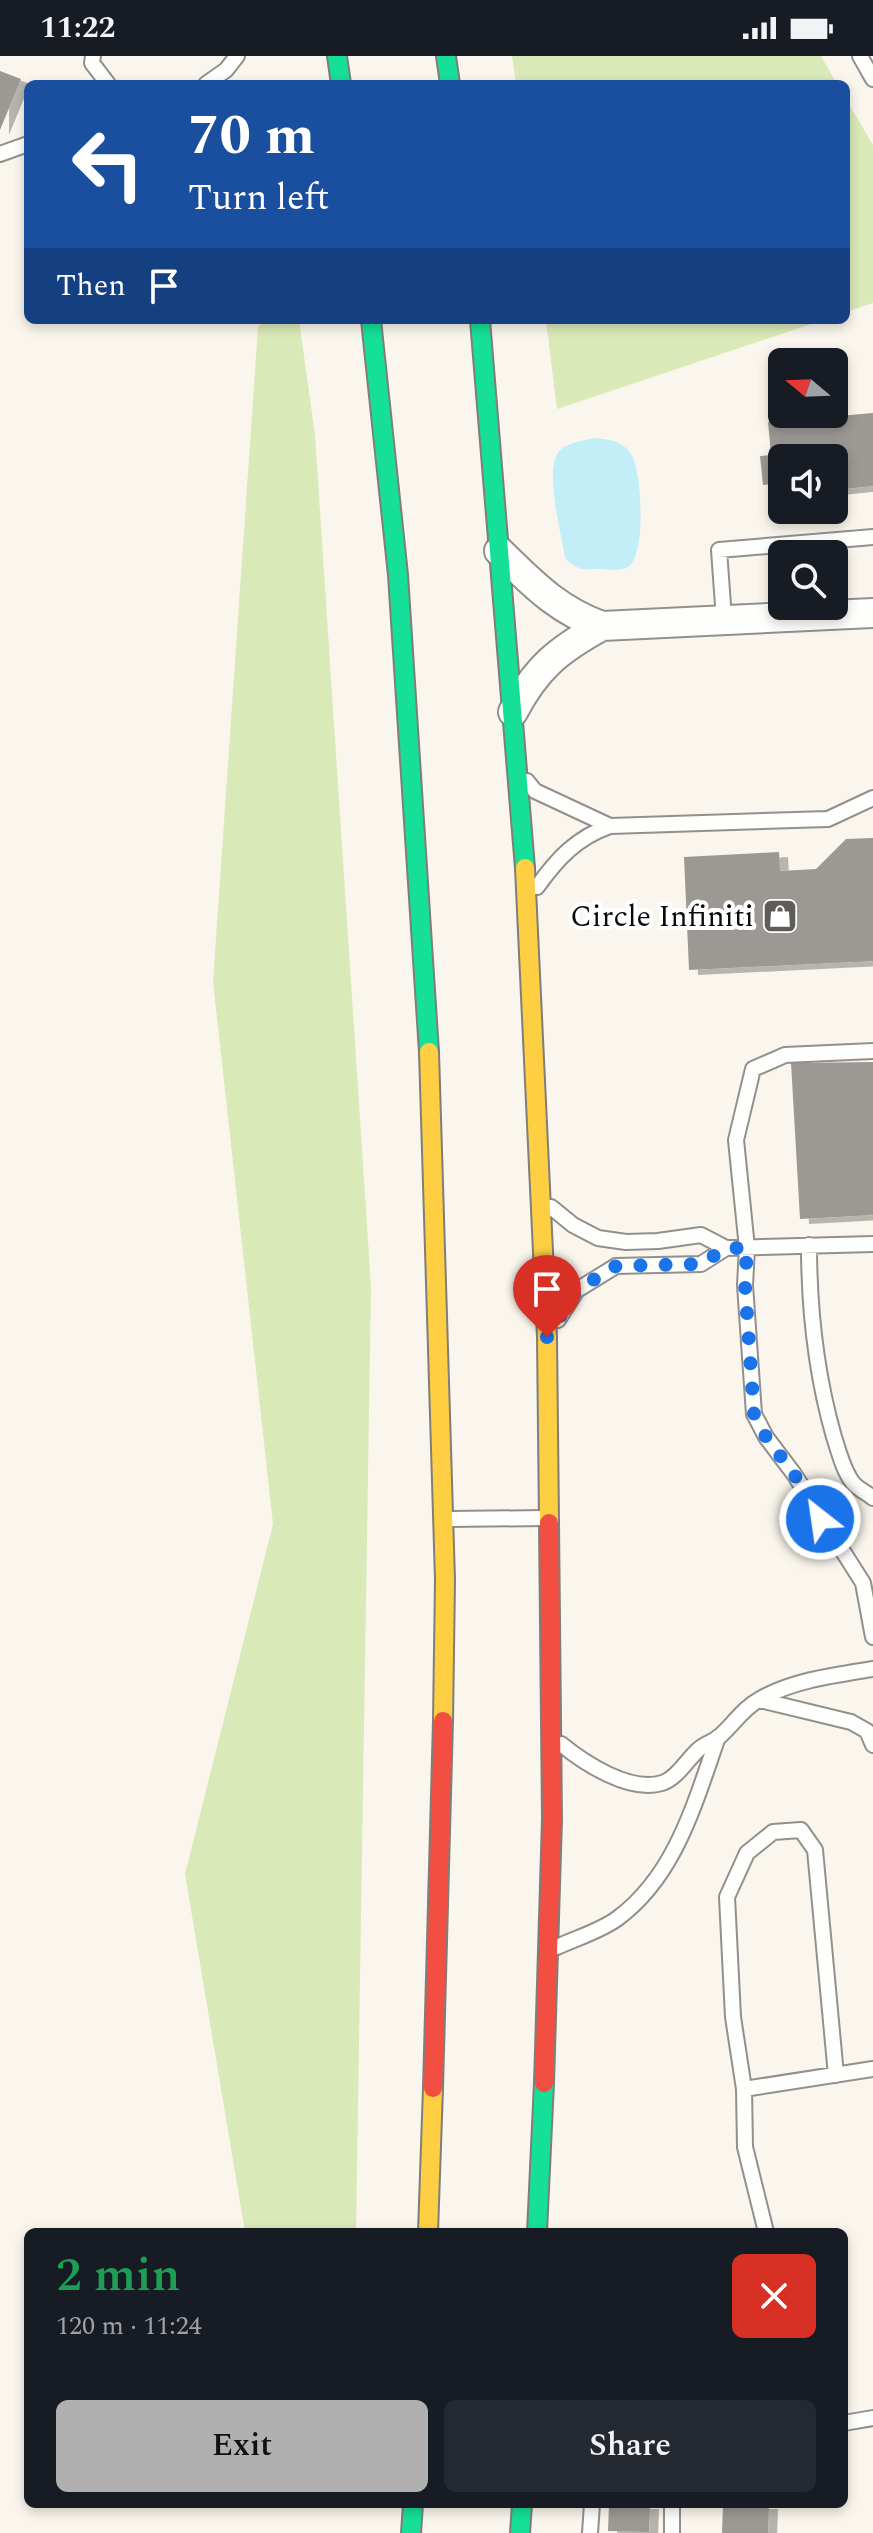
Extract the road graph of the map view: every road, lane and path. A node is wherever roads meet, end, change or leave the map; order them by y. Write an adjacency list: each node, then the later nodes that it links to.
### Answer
1 (93, 56): 7 (lane)
2 (237, 56): 8 (lane)
3 (337, 56): 9 (highway)
4 (446, 56): 10 (highway)
5 (860, 56): 6 (lane)
6 (873, 79)
7 (105, 80)
8 (212, 80)
9 (340, 80)
10 (449, 80)
11 (24, 145): 12 (lane)
12 (0, 154)
13 (371, 324): 34 (highway)
14 (480, 324): 16 (highway)
15 (873, 537): 18 (lane)
16 (499, 551): 19 (street); 20 (highway)
17 (873, 613): 18 (street)
18 (724, 619): 19 (street)
19 (602, 626): 20 (street)
20 (512, 713): 21 (highway)
21 (517, 770): 23 (lane); 24 (highway)
22 (873, 798): 23 (lane)
23 (610, 826): 24 (lane)
24 (528, 901): 26 (highway)
25 (873, 1051): 30 (lane)
26 (541, 1199): 29 (lane); 31 (highway)
27 (873, 1244): 28 (lane)
28 (809, 1245): 30 (lane); 32 (lane)
29 (726, 1248): 30 (lane); 31 (lane)
30 (747, 1248): 35 (lane)
31 (547, 1337): 33 (highway)
32 (873, 1498)
33 (549, 1518): 34 (lane); 38 (highway)
34 (444, 1519): 45 (highway)
35 (873, 1637)
36 (873, 1669): 37 (lane)
37 (759, 1700): 39 (lane); 40 (lane)
38 (551, 1736): 39 (lane); 41 (highway)
39 (718, 1737): 41 (lane)
40 (873, 1745)
41 (549, 1951): 46 (highway)
42 (873, 2069): 43 (lane)
43 (836, 2075): 44 (lane); 44 (lane)
44 (744, 2089): 47 (lane)
45 (428, 2228)
46 (537, 2228)
47 (765, 2228)
48 (873, 2418): 49 (lane)
49 (848, 2422)
50 (413, 2508): 54 (highway)
51 (522, 2508): 55 (highway)
52 (592, 2508): 56 (lane)
53 (672, 2508): 57 (lane)
54 (411, 2533)
55 (520, 2533)
56 (590, 2533)
57 (672, 2533)

